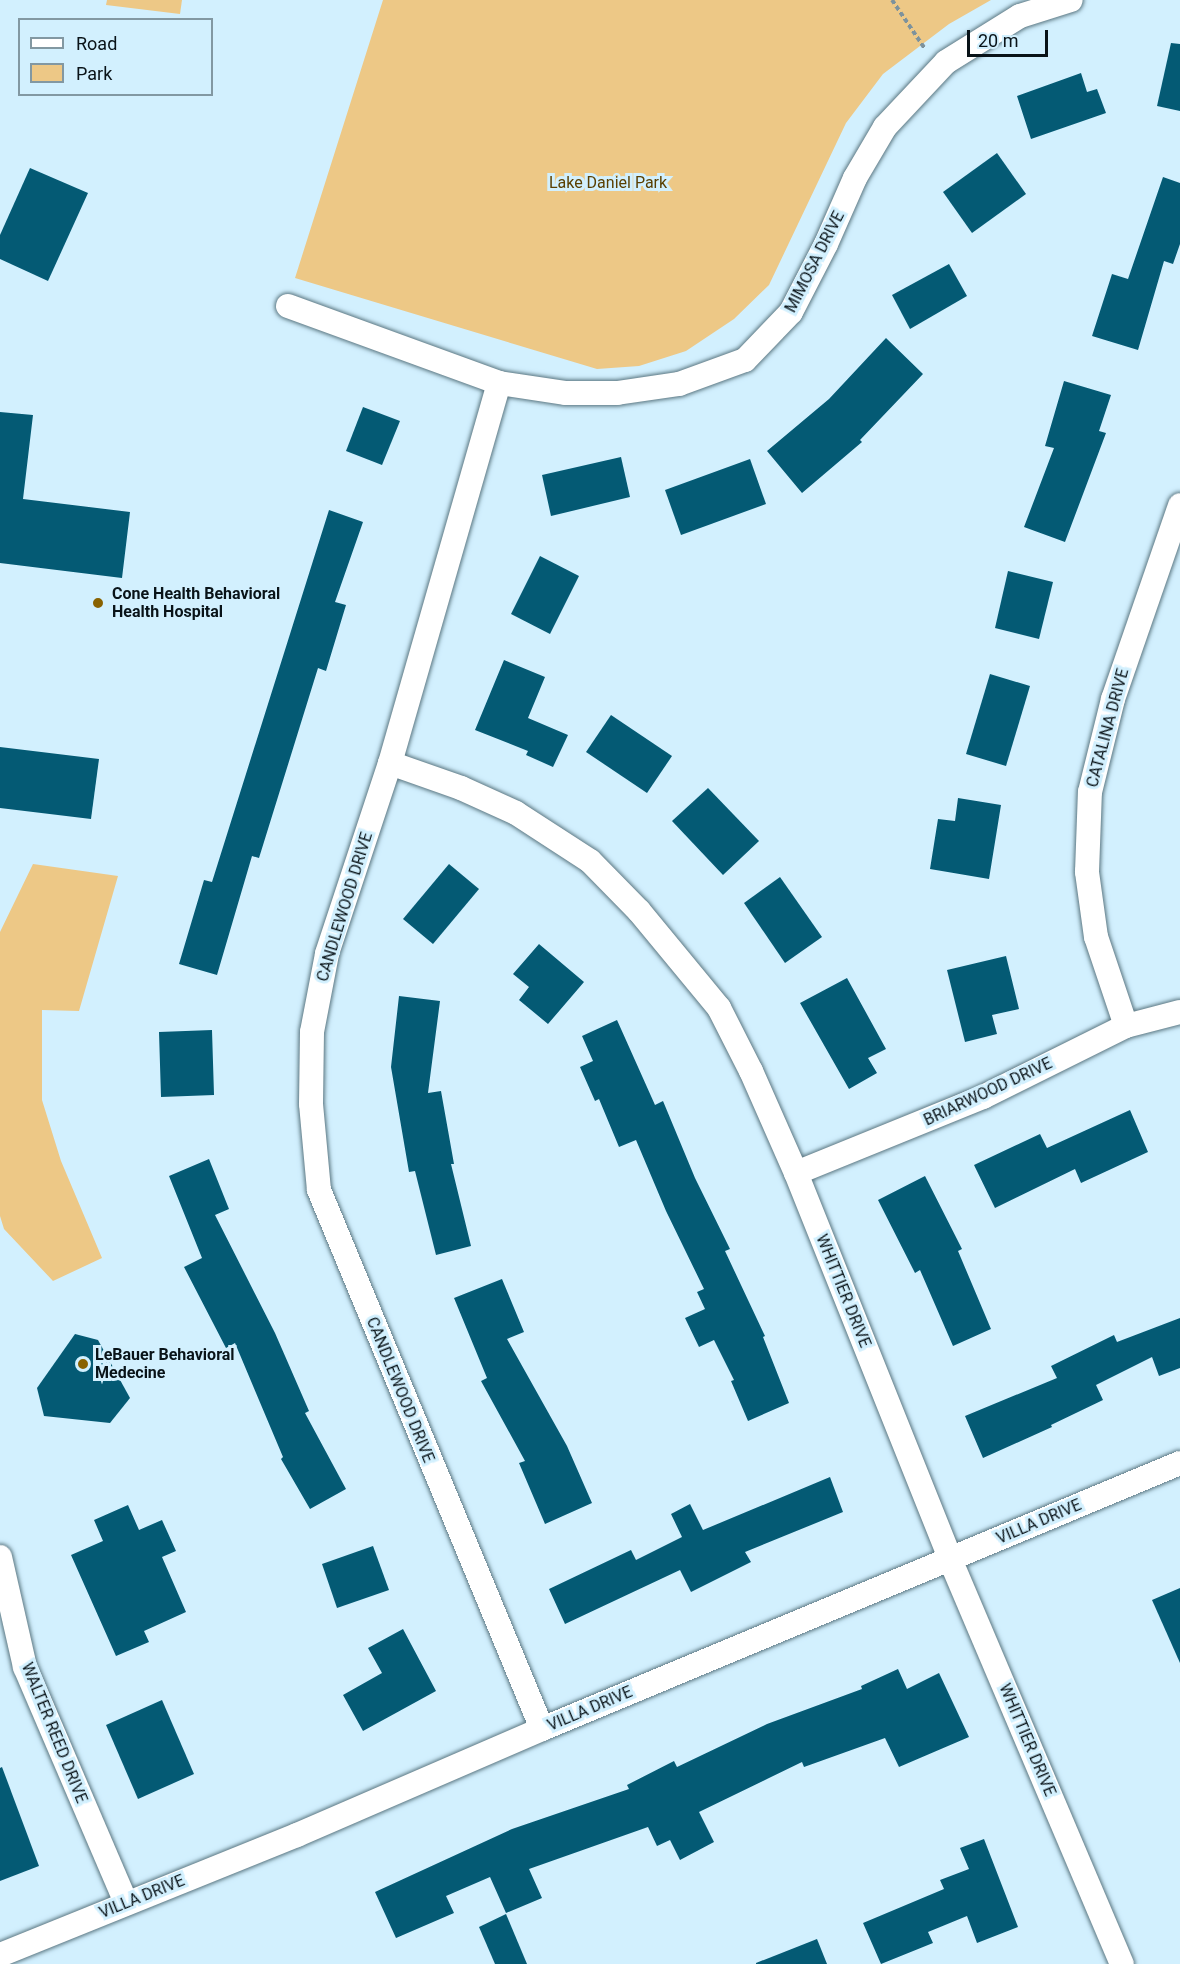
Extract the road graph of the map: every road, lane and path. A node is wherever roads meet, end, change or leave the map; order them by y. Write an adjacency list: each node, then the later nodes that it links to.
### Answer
1 (892, 0): 3 (path)
2 (1071, 0): 3 (street, MIMOSA DRIVE)
3 (940, 69): 5 (street, MIMOSA DRIVE)
4 (288, 306): 5 (street, MIMOSA DRIVE)
5 (499, 382): 7 (street, CANDLEWOOD DRIVE)
6 (1180, 505): 9 (street, CATALINA DRIVE)
7 (390, 763): 10 (street, WHITTIER DRIVE); 14 (street, CANDLEWOOD DRIVE)
8 (1180, 1012): 9 (street, BRIARWOOD DRIVE)
9 (1126, 1026): 10 (street, BRIARWOOD DRIVE)
10 (796, 1173): 13 (street, WHITTIER DRIVE)
11 (1180, 1463): 13 (street, VILLA DRIVE)
12 (0, 1557): 15 (street, WALTER REED DRIVE)
13 (950, 1559): 14 (street, VILLA DRIVE); 17 (street, WHITTIER DRIVE)
14 (542, 1729): 15 (street, VILLA DRIVE)
15 (126, 1903): 16 (street, VILLA DRIVE)
16 (0, 1955)
17 (1122, 1964)

